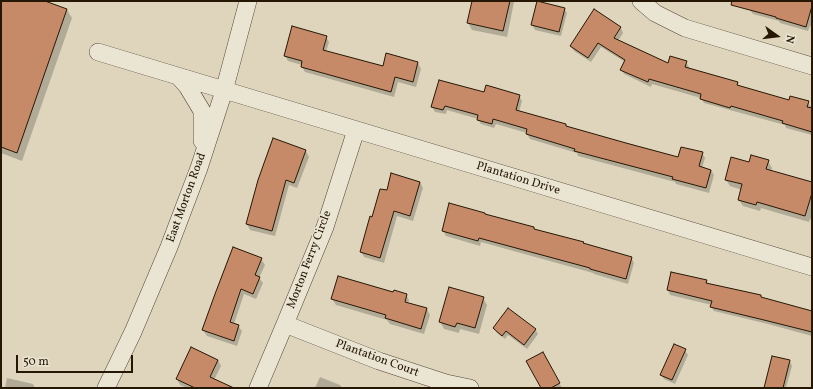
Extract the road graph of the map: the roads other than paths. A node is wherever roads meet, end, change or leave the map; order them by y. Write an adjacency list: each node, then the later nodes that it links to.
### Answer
1 (248, 1): 6 (street, East Morton Road)
2 (641, 1): 4 (street)
3 (98, 52): 5 (street, Plantation Drive)
4 (812, 66)
5 (179, 77): 6 (street, Plantation Drive); 8 (street)
6 (224, 91): 7 (street, Plantation Drive); 8 (street, East Morton Road)
7 (356, 130): 9 (street, Plantation Drive); 10 (street, Morton Ferry Circle)
8 (202, 159): 11 (street, East Morton Road)
9 (812, 267)
10 (285, 324): 12 (street, Morton Ferry Circle); 13 (street, Plantation Court)
11 (106, 388)
12 (258, 388)
13 (470, 388)

